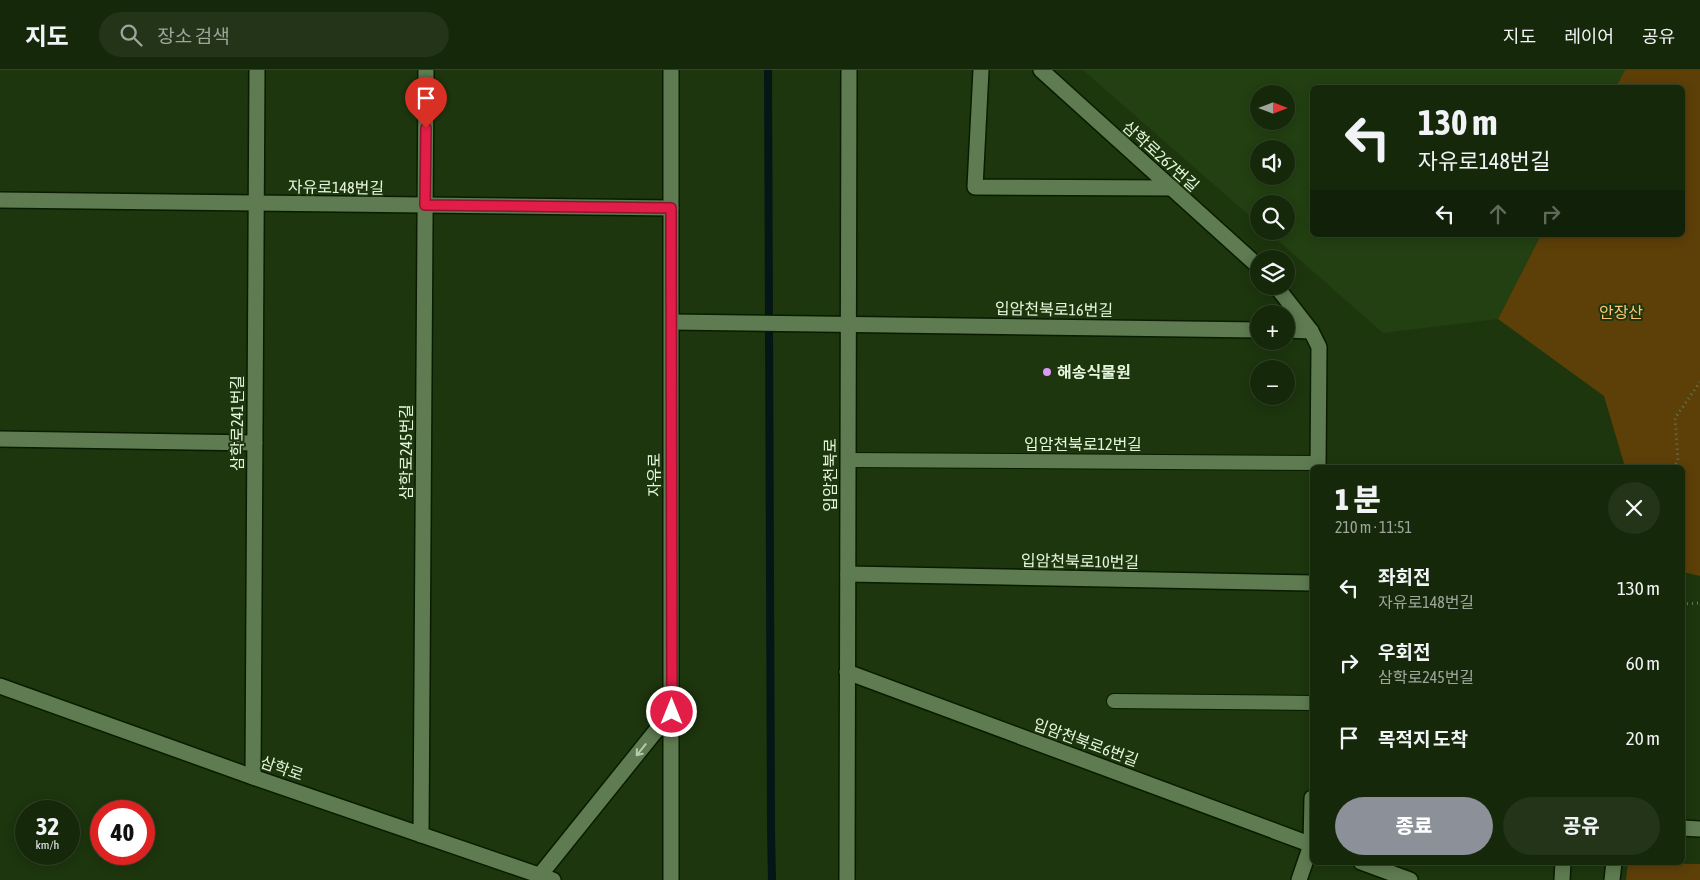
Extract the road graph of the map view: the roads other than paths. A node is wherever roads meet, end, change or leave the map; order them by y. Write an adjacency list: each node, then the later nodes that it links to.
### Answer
1 (257, 70): 9 (street, 삼학로241번길)
2 (426, 70): 10 (street, 삼학로245번길)
3 (671, 70): 11 (street, 자유로)
4 (850, 70): 15 (street, 입암천북로)
5 (980, 70): 7 (street)
6 (1041, 70): 7 (street, 삼학로267번길)
7 (1172, 188): 12 (street, 삼학로267번길)
8 (0, 200): 9 (street, 자유로148번길)
9 (256, 203): 10 (street, 자유로148번길); 20 (street, 삼학로241번길)
10 (425, 205): 11 (street, 자유로148번길); 34 (street, 삼학로245번길)
11 (671, 208): 14 (street, 자유로)
12 (1250, 259)
13 (1283, 295): 18 (street)
14 (672, 322): 15 (street, 입암천북로16번길); 30 (street, 자유로)
15 (848, 323): 16 (street, 입암천북로16번길); 21 (street, 입암천북로)
16 (1250, 330)
17 (1295, 330): 18 (street)
18 (1311, 331): 22 (street)
19 (0, 439): 20 (street)
20 (255, 443): 31 (street, 삼학로241번길)
21 (848, 460): 23 (lane, 입암천북로12번길); 24 (street, 입암천북로)
22 (1318, 465)
23 (1310, 466)
24 (848, 574): 25 (street, 입암천북로10번길); 26 (street, 입암천북로)
25 (1310, 583)
26 (847, 672): 35 (street, 입암천북로6번길); 42 (street, 입암천북로)
27 (0, 686): 31 (street, 삼학로)
28 (1114, 701): 29 (lane)
29 (1310, 703)
30 (672, 712): 40 (street, one-way to 40); 41 (street, 자유로)
31 (253, 777): 34 (street, 삼학로)
32 (1685, 828): 33 (street)
33 (1700, 829)
34 (421, 835): 40 (street, 삼학로)
35 (1310, 844)
36 (1310, 850): 43 (street)
37 (1369, 865): 44 (street)
38 (1563, 865): 45 (street)
39 (1614, 865): 46 (street)
40 (546, 878)
41 (672, 880)
42 (847, 880)
43 (1299, 880)
44 (1410, 880)
45 (1562, 880)
46 (1612, 880)

